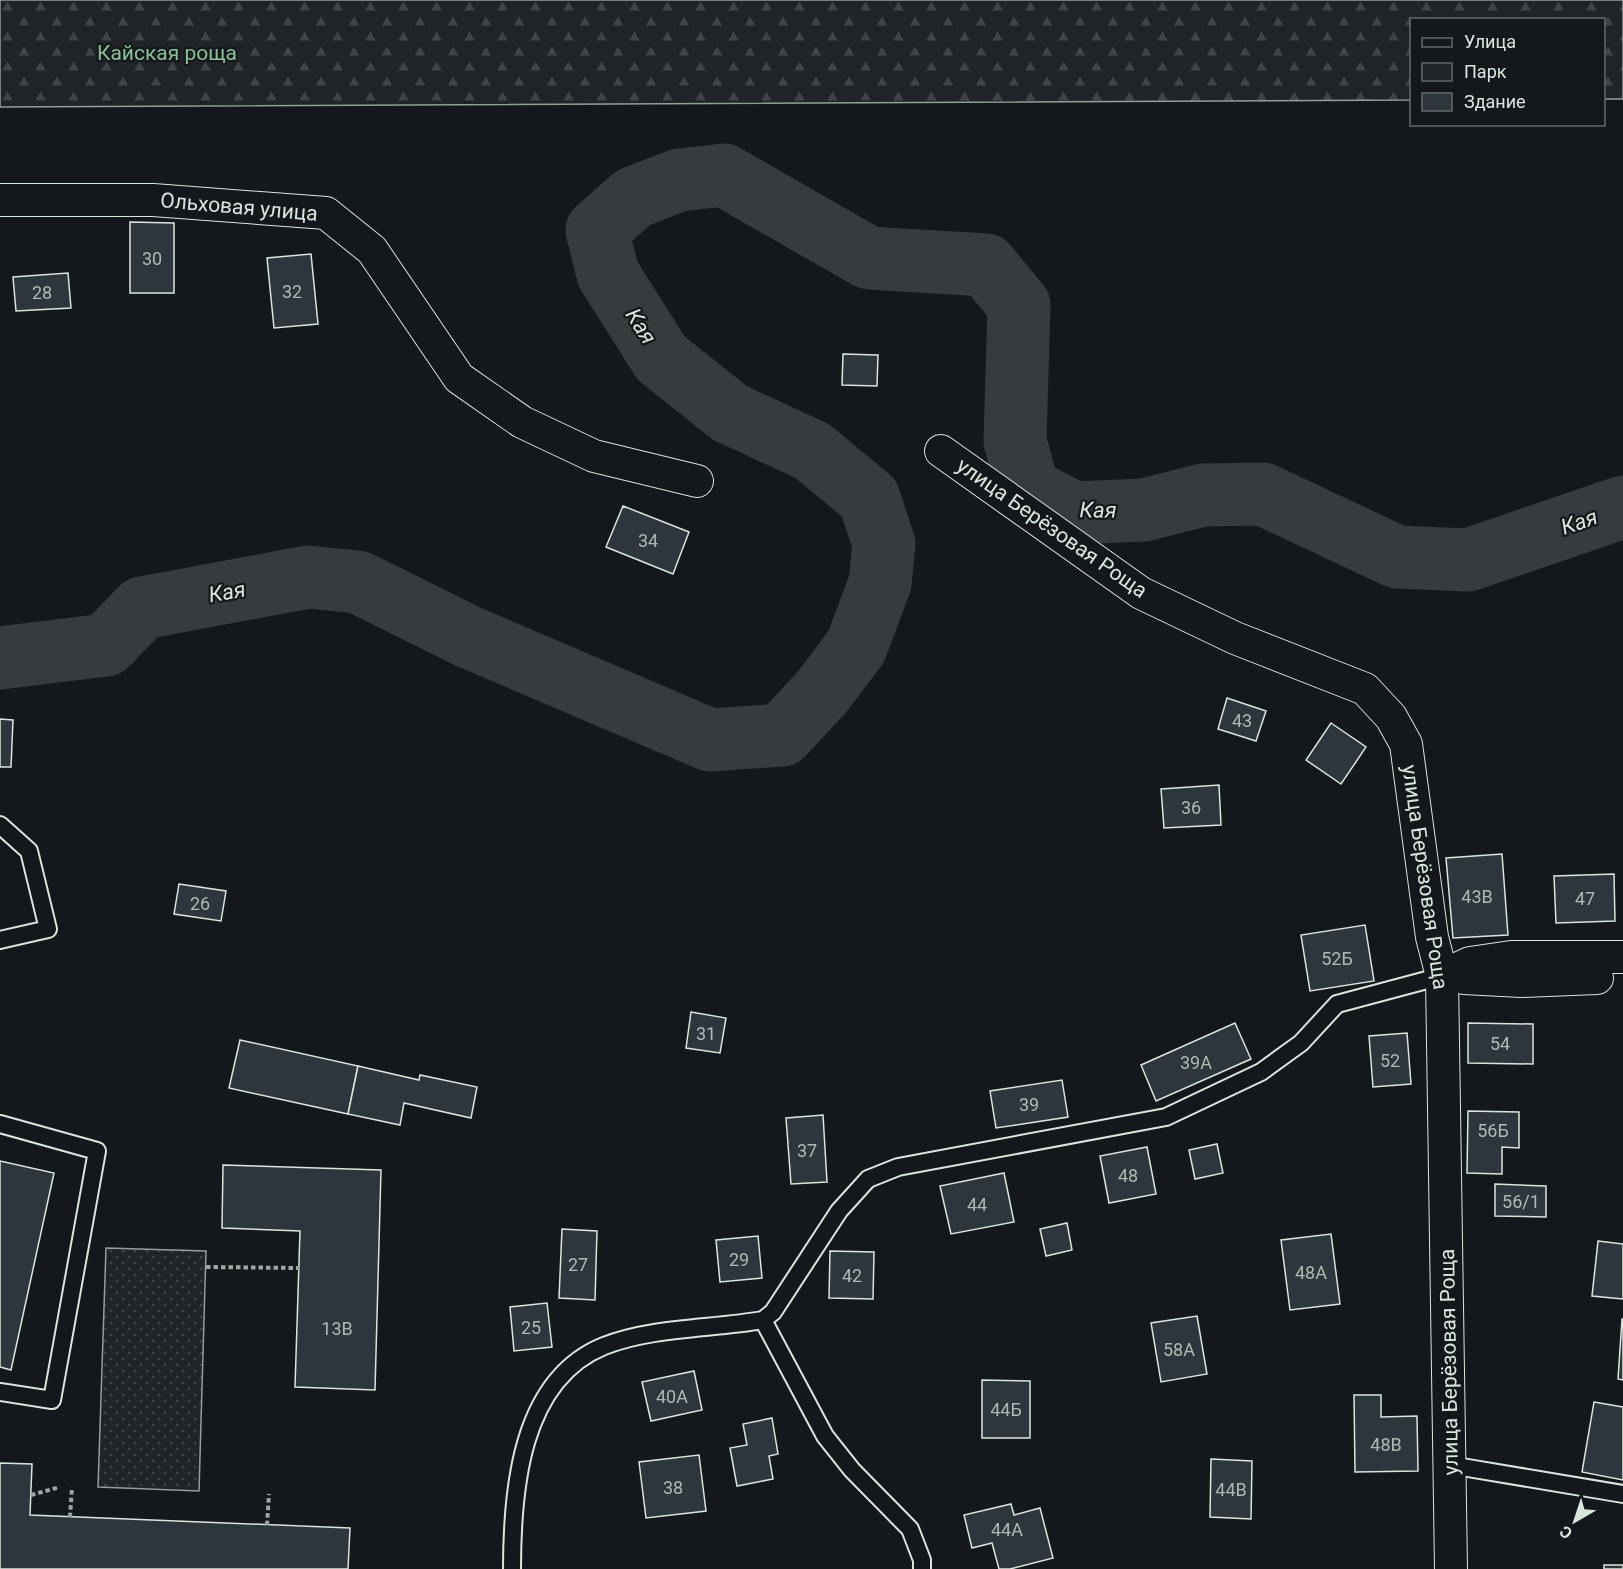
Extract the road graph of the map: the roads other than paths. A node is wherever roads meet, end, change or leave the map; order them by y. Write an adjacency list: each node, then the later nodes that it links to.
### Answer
1 (0, 200): 3 (street, Ольховая улица)
2 (941, 452): 7 (street, улица Берёзовая Роща)
3 (697, 481)
4 (0, 825): 5 (lane)
5 (0, 940)
6 (1623, 957): 7 (street)
7 (1442, 976): 8 (street); 10 (lane); 12 (street, улица Берёзовая Роща)
8 (1623, 976)
9 (0, 1124): 11 (lane)
10 (763, 1320): 14 (lane); 15 (lane)
11 (0, 1392)
12 (1450, 1465): 13 (lane); 16 (street, улица Берёзовая Роща)
13 (1623, 1494)
14 (512, 1569)
15 (922, 1569)
16 (1451, 1569)

